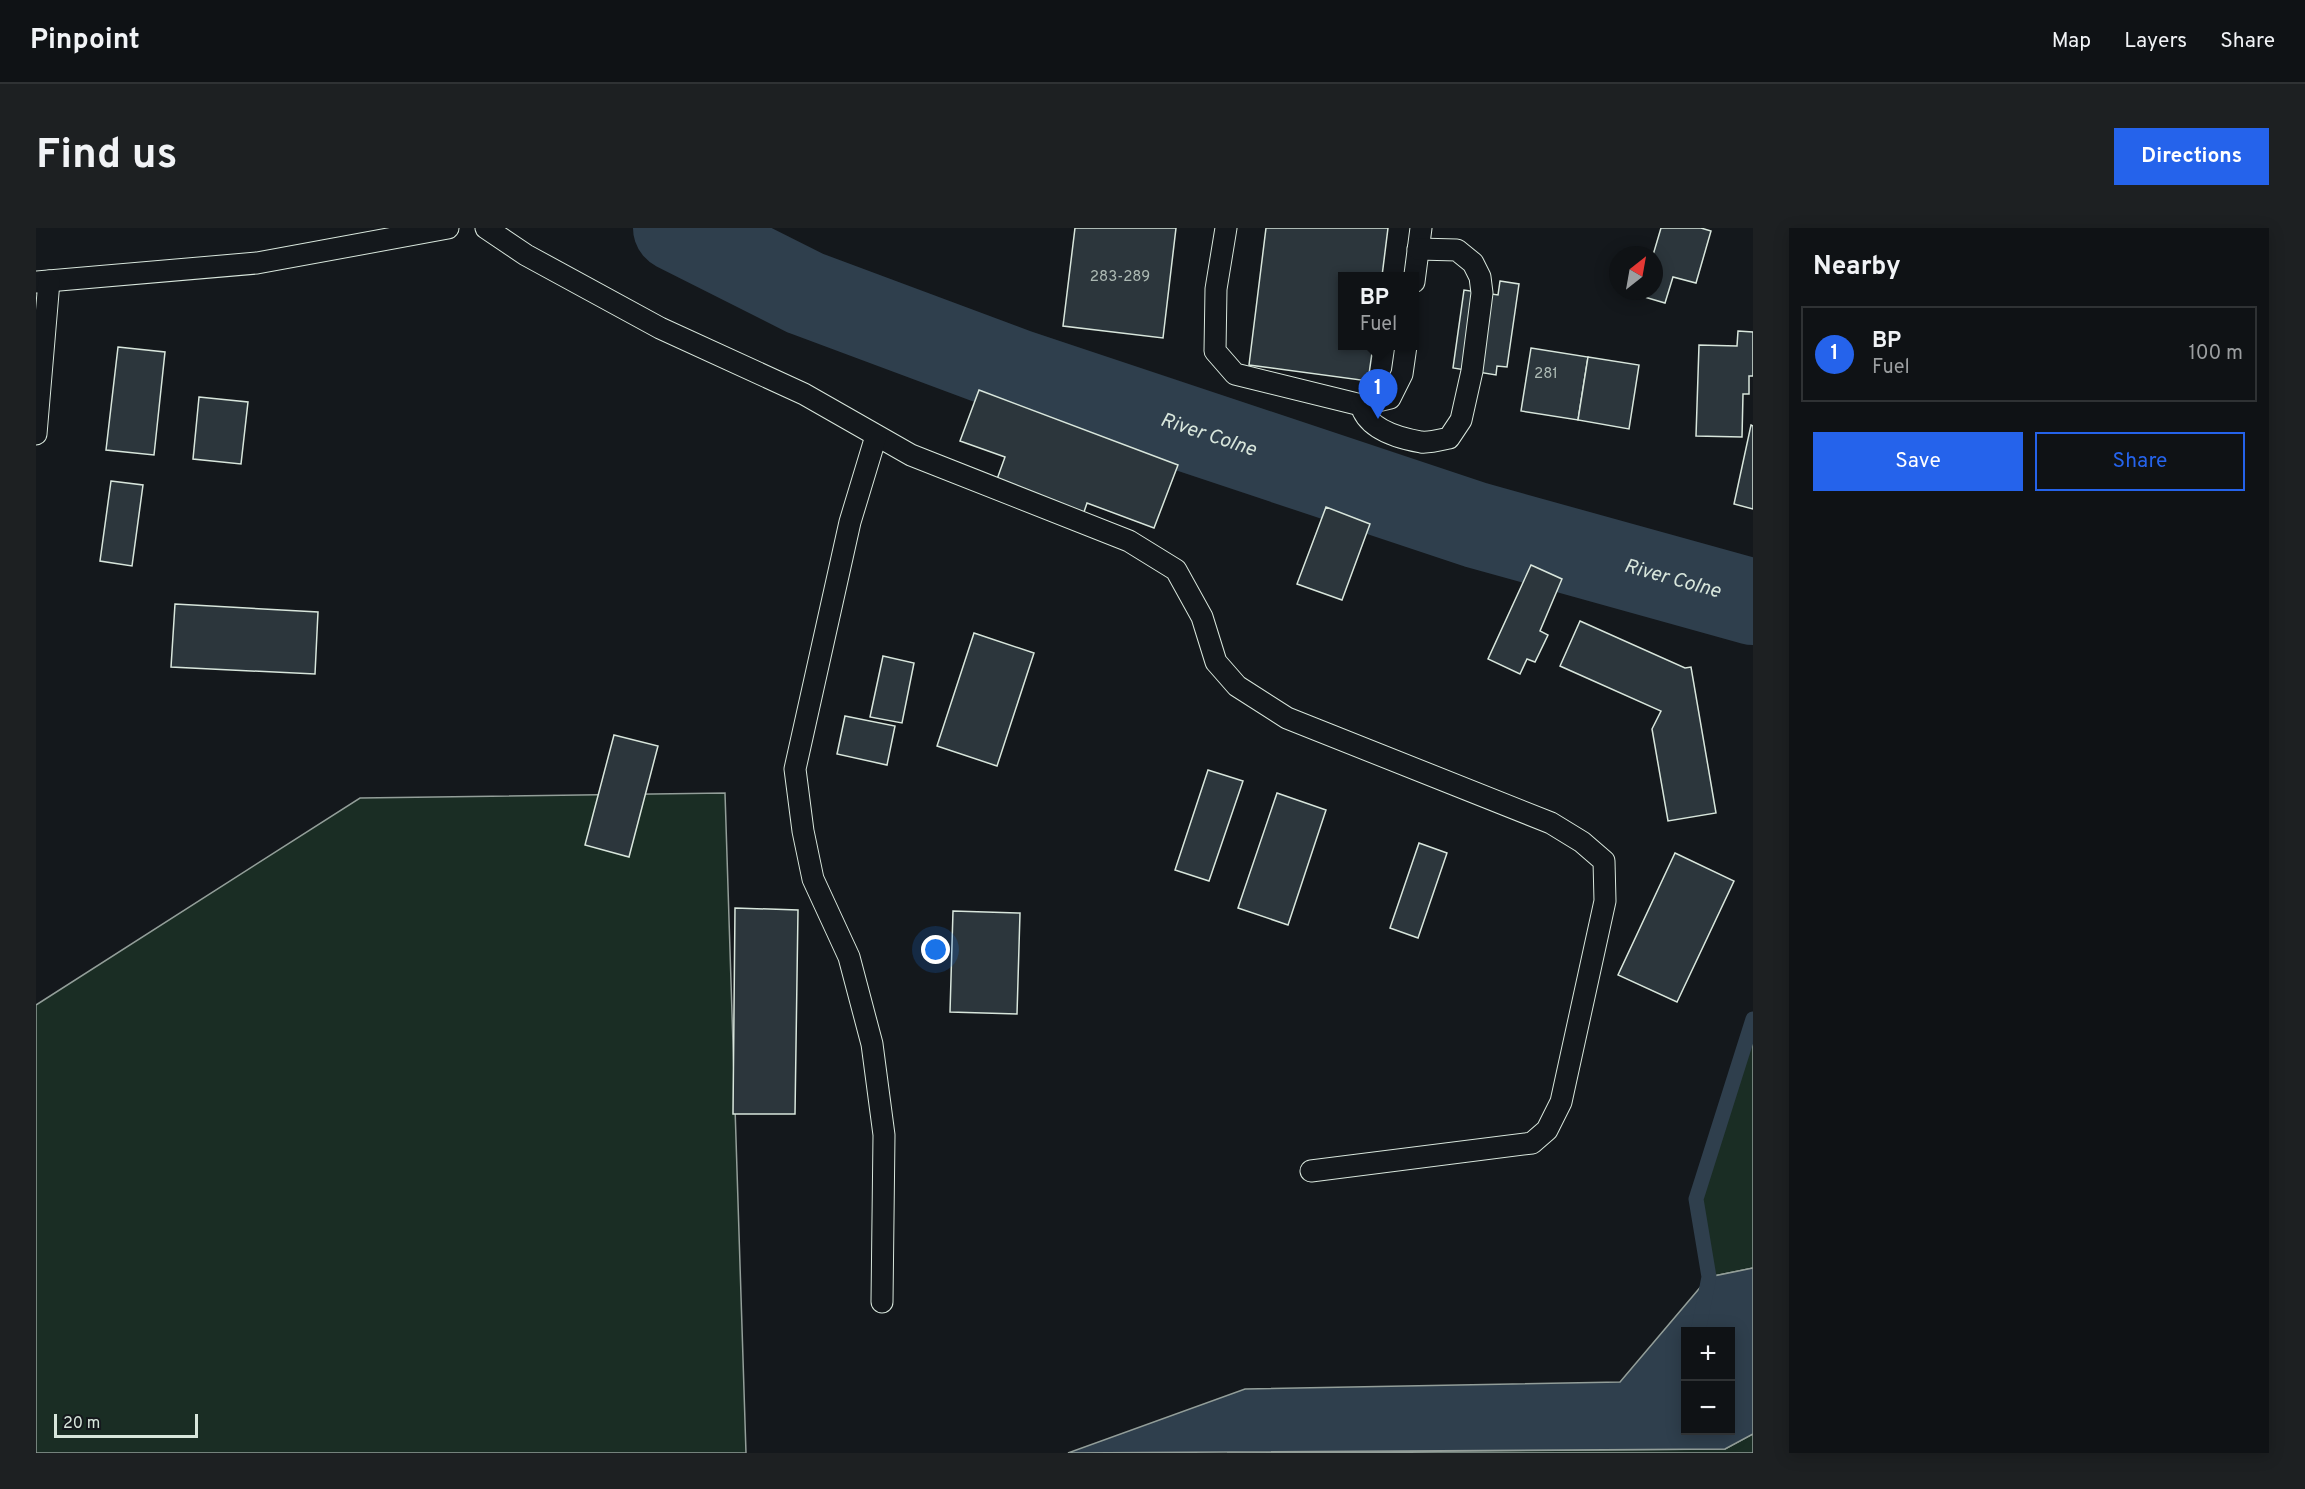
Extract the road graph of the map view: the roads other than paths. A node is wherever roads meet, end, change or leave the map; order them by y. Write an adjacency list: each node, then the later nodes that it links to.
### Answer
1 (448, 228): 6 (lane)
2 (486, 228): 10 (lane)
3 (1226, 228): 8 (lane)
4 (1420, 238): 5 (lane); 8 (lane)
5 (1415, 272)
6 (43, 281): 9 (lane)
7 (1405, 350): 8 (lane)
8 (1360, 405)
9 (36, 434)
10 (876, 436): 11 (lane); 12 (lane)
11 (1311, 1171)
12 (882, 1302)

